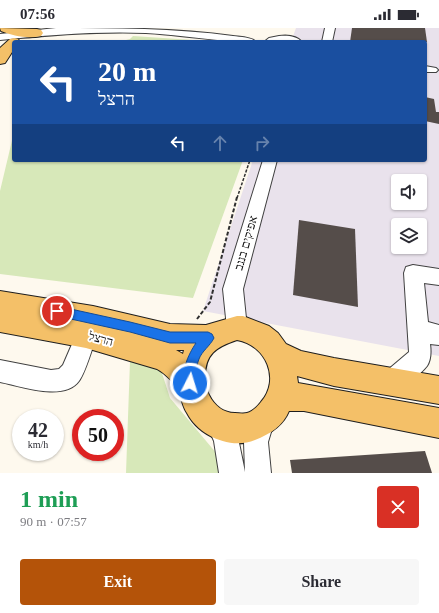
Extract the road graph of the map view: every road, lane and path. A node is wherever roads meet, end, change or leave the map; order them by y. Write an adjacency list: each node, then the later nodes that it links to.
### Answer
1 (5, 28): 6 (main road)
2 (225, 28): 8 (street)
3 (330, 28): 14 (street)
4 (146, 30): 6 (street); 8 (street)
5 (300, 30): 13 (street)
6 (37, 33): 7 (street); 9 (main road)
7 (0, 37)
8 (219, 37): 10 (street)
9 (19, 40)
10 (238, 40)
11 (274, 40): 12 (street)
12 (286, 40)
13 (295, 40)
14 (327, 40)
15 (12, 44): 17 (main road)
16 (0, 54): 17 (main road)
17 (0, 60): 18 (main road)
18 (0, 67)
19 (249, 162): 25 (path)
20 (269, 162): 24 (street, אפיקים בנגב)
21 (439, 277): 26 (street)
22 (0, 302): 25 (main road, הרצל)
23 (0, 320): 27 (main road, הרצל)
24 (237, 328): 25 (main road); 29 (main road)
25 (201, 330): 32 (main road)
26 (418, 331): 28 (street); 31 (street)
27 (86, 335): 30 (street); 32 (main road, הרצל)
28 (439, 335)
29 (278, 354): 31 (main road); 34 (main road)
30 (0, 371)
31 (391, 382): 33 (main road)
32 (190, 383): 37 (main road)
33 (439, 390)
34 (281, 397): 35 (main road); 36 (main road)
35 (262, 422): 37 (main road); 39 (street)
36 (439, 423)
37 (219, 425): 38 (street)
38 (232, 473)
39 (258, 473)

